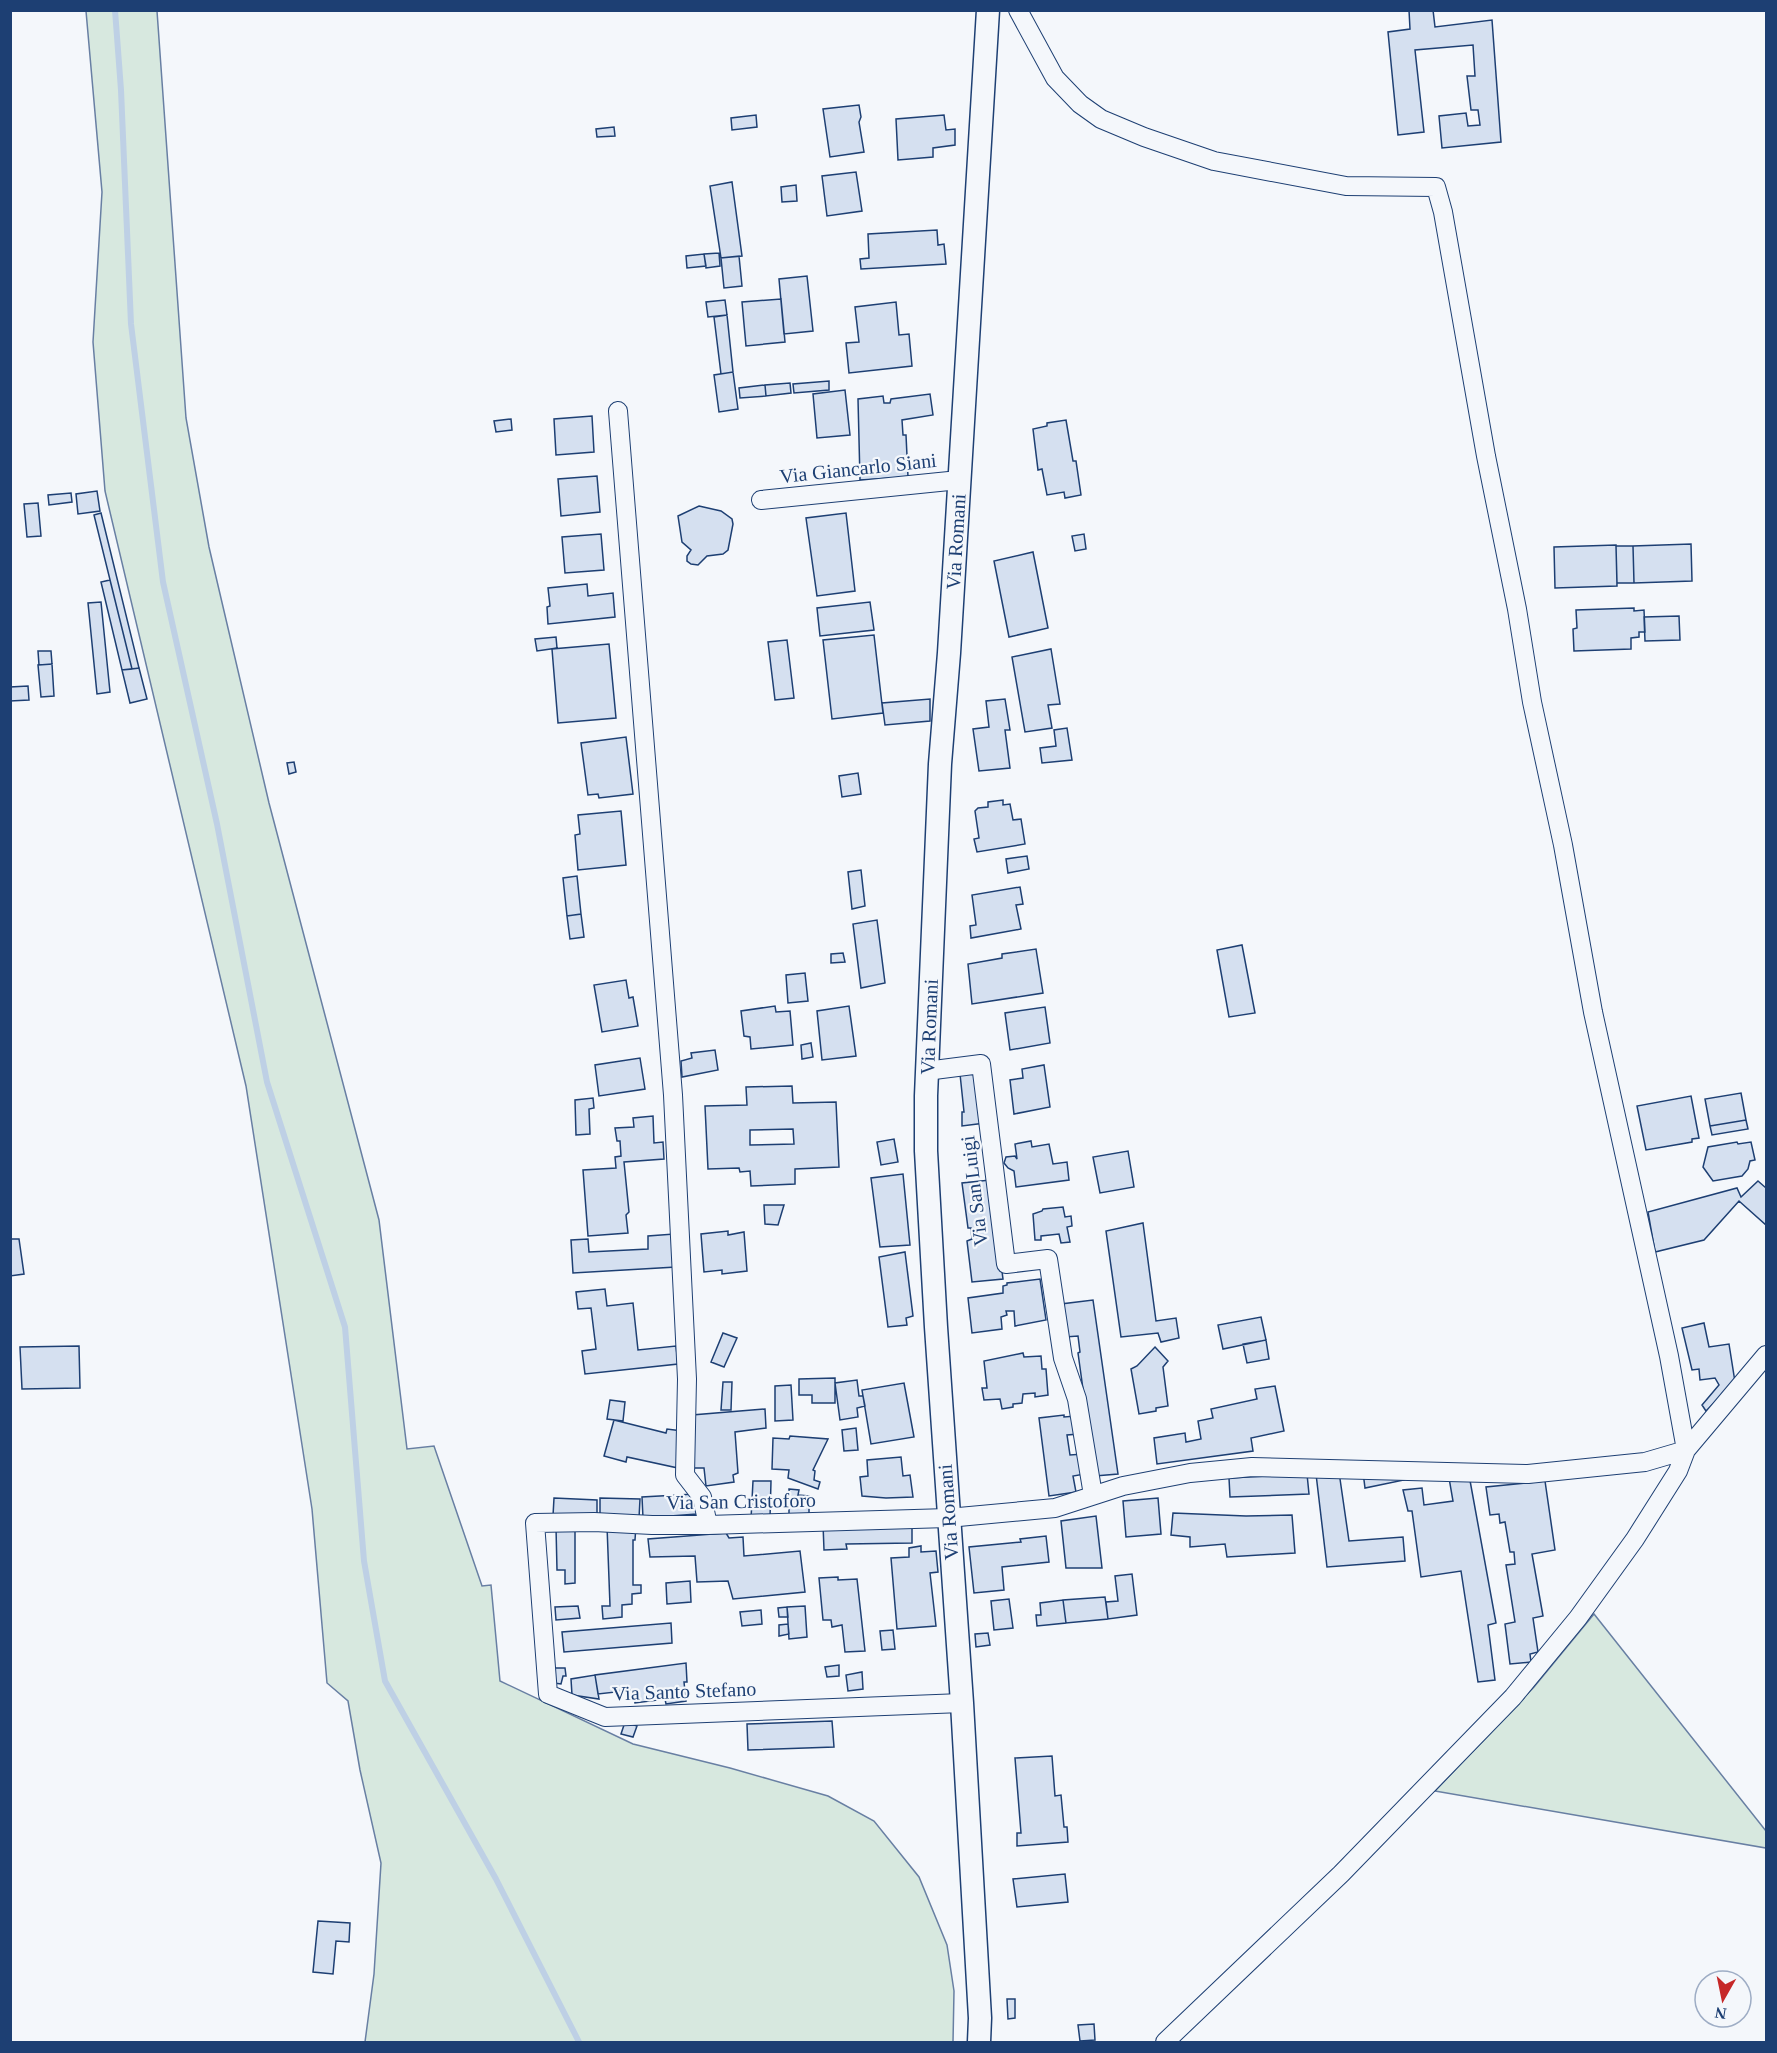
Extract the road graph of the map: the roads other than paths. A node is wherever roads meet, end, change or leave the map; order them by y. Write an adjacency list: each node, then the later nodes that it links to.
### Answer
1 (988, 10): 4 (street, Via Romani)
2 (1018, 10): 8 (street)
3 (618, 411): 12 (street)
4 (959, 480): 5 (street, Via Giancarlo Siani); 6 (street, Via Romani)
5 (760, 500)
6 (926, 1071): 9 (street, Via San Luigi); 10 (street, Via Romani)
7 (1767, 1355): 8 (street)
8 (1686, 1450): 9 (street, Via San Cristoforo); 15 (street)
9 (1093, 1496): 10 (street, Via San Cristoforo)
10 (948, 1518): 12 (street, Via San Cristoforo); 13 (street, Via Romani)
11 (535, 1523): 12 (street, Via San Cristoforo); 13 (street, Via Santo Stefano)
12 (708, 1525)
13 (962, 1703): 14 (street, Via Romani)
14 (979, 2043)
15 (1165, 2043)

